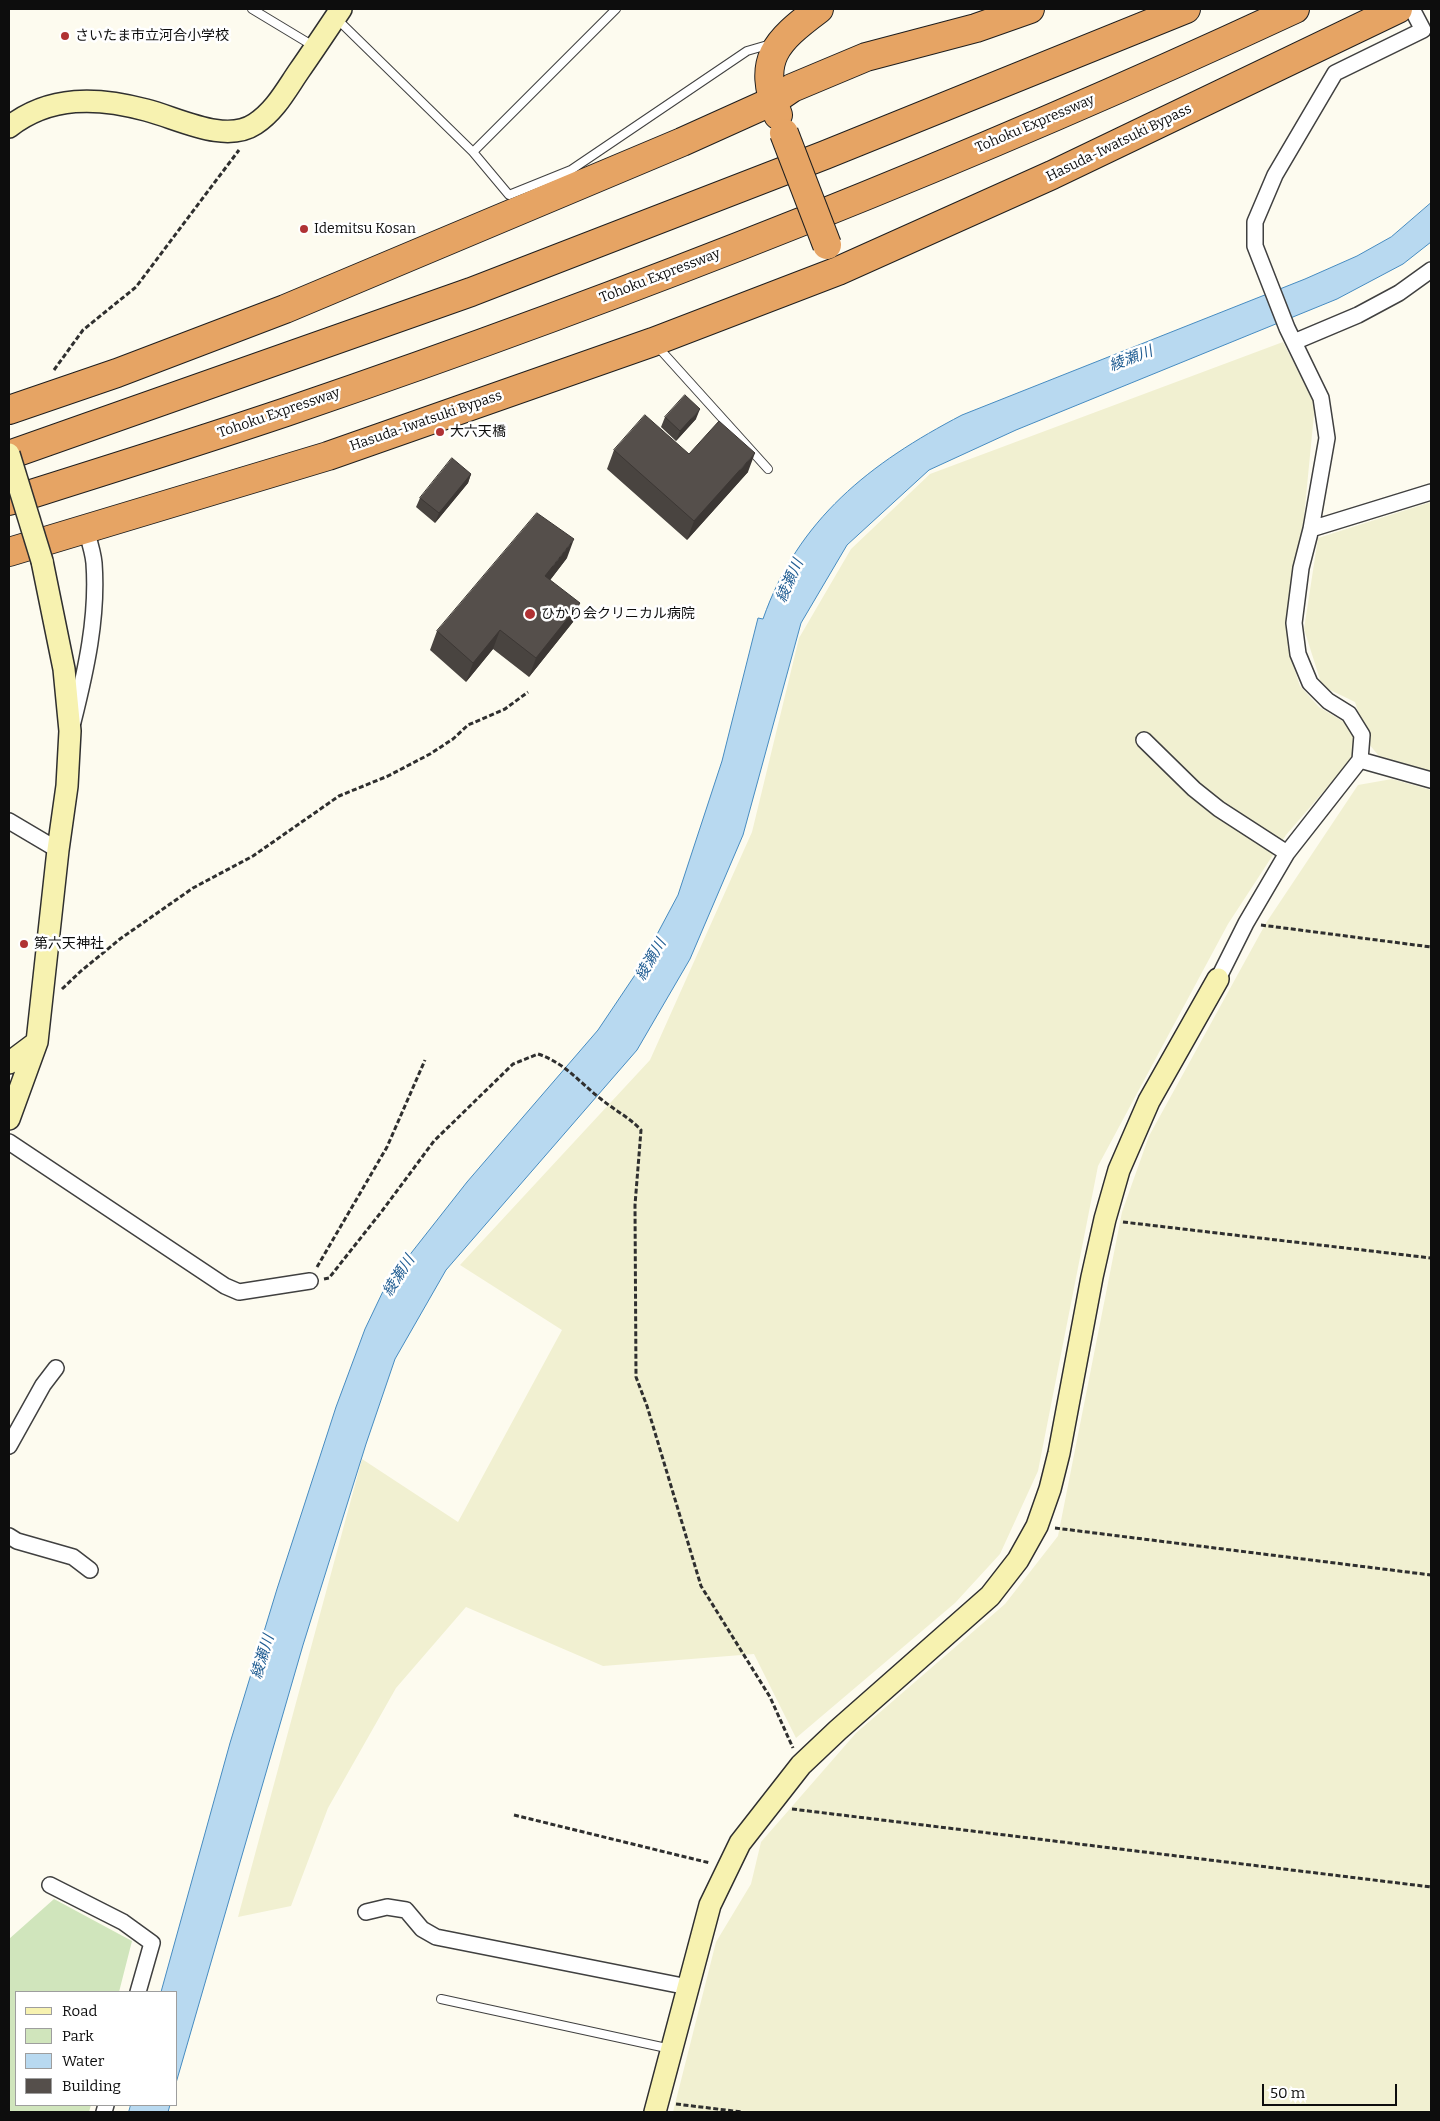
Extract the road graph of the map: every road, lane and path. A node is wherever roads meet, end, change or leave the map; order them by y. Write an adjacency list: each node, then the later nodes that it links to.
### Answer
1 (252, 9): 11 (lane)
2 (616, 9): 15 (lane)
3 (819, 9): 10 (highway)
4 (1030, 9): 12 (highway)
5 (1186, 9): 22 (highway)
6 (1295, 9): 25 (highway, Tohoku Expressway)
7 (1398, 9): 17 (highway, Hasuda-Iwatsuki Bypass)
8 (1412, 9): 18 (street)
9 (338, 13): 11 (street); 15 (lane)
10 (780, 41): 12 (highway); 15 (lane)
11 (315, 47): 13 (street)
12 (773, 101): 17 (highway, bridge); 21 (highway)
13 (262, 119): 14 (street); 20 (path)
14 (9, 127)
15 (473, 152)
16 (1431, 270): 18 (street)
17 (838, 271): 19 (highway, Hasuda-Iwatsuki Bypass)
18 (1291, 335): 26 (street)
19 (653, 342): 23 (lane); 27 (highway, Hasuda-Iwatsuki Bypass)
20 (49, 376)
21 (9, 410)
22 (9, 454): 30 (street, bridge)
23 (768, 469)
24 (1431, 492): 26 (street)
25 (9, 502)
26 (1311, 529): 32 (street)
27 (86, 530): 28 (highway, Hasuda-Iwatsuki Bypass); 30 (street)
28 (9, 552)
29 (528, 692): 40 (path)
30 (70, 731): 35 (street)
31 (1144, 740): 36 (street)
32 (1360, 760): 33 (street); 36 (street)
33 (1431, 780)
34 (9, 821): 35 (street)
35 (58, 850): 40 (street)
36 (1287, 853): 37 (street)
37 (1246, 924): 38 (path); 39 (street)
38 (1431, 947)
39 (1218, 978): 46 (street)
40 (40, 1011): 41 (street)
41 (37, 1042): 43 (street); 44 (street)
42 (425, 1060): 48 (path)
43 (9, 1063)
44 (9, 1119)
45 (9, 1142): 48 (street)
46 (1105, 1220): 47 (path); 51 (street)
47 (1431, 1258)
48 (310, 1281): 55 (path)
49 (56, 1368): 50 (street)
50 (9, 1446)
51 (1037, 1526): 54 (path); 55 (street)
52 (9, 1536): 53 (street)
53 (90, 1570)
54 (1431, 1575)
55 (801, 1765): 56 (street)
56 (767, 1806): 58 (street); 60 (path)
57 (514, 1814): 58 (path)
58 (727, 1868): 62 (street)
59 (50, 1884): 63 (street)
60 (1431, 1888)
61 (366, 1912): 62 (street)
62 (688, 1987): 65 (street)
63 (138, 1991)
64 (441, 1999): 65 (lane)
65 (671, 2049): 66 (street)
66 (656, 2107): 67 (path)
67 (742, 2112)

